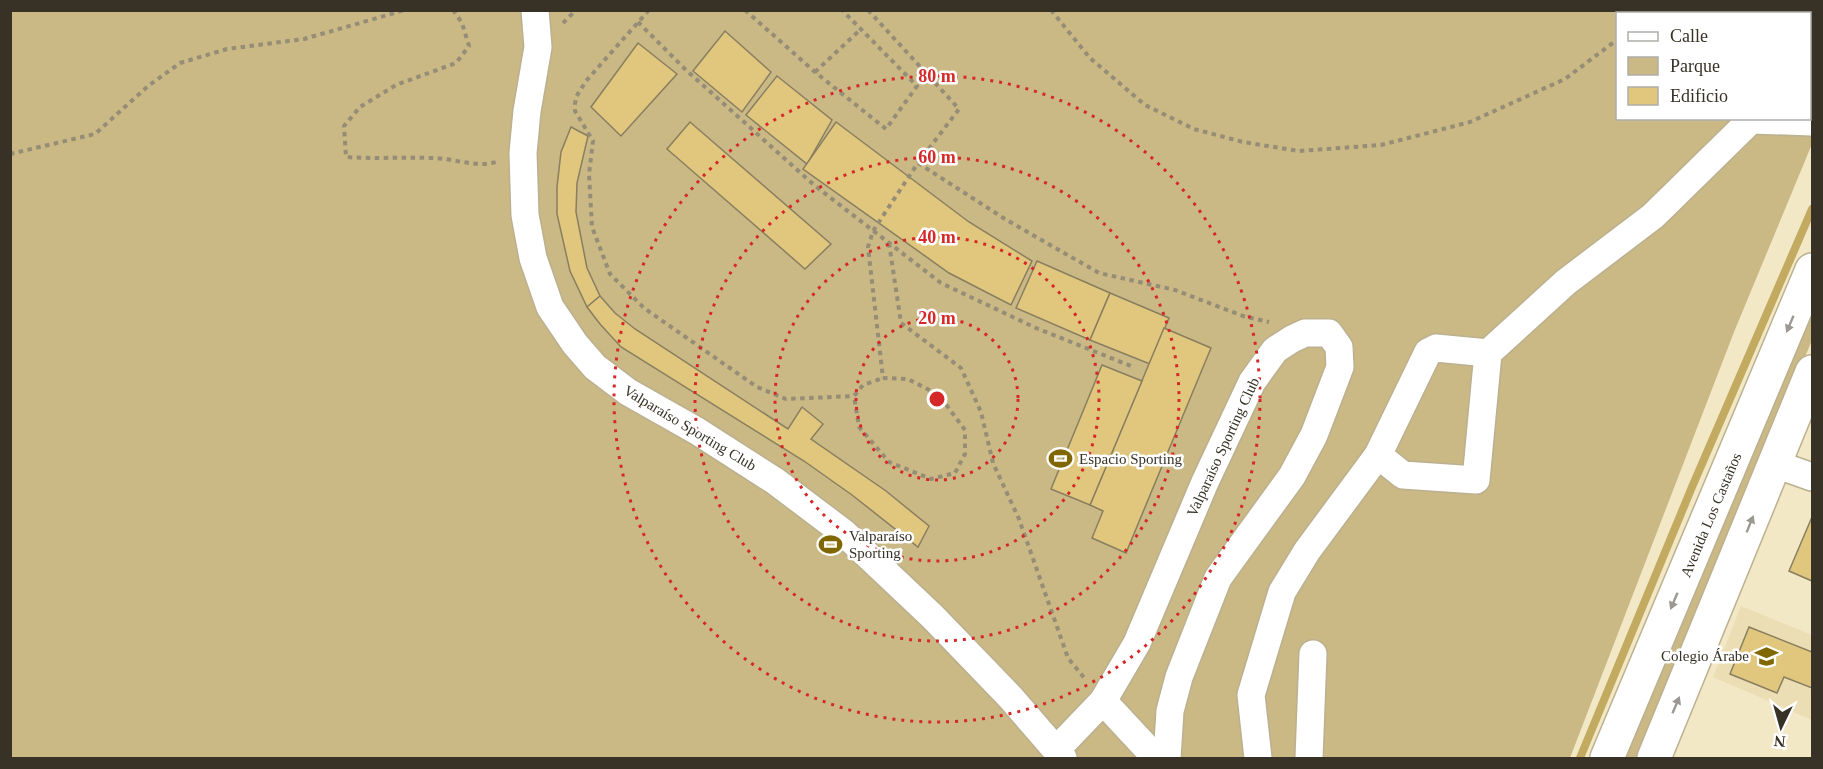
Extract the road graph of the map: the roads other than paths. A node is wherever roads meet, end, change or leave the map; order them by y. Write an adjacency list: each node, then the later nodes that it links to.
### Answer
1 (536, 10): 13 (lane, Valparaíso Sporting Club)
2 (1752, 120): 6 (lane)
3 (1773, 120): 4 (lane)
4 (1812, 122)
5 (1812, 270): 18 (main road, Avenida Los Castaños, one-way to 18)
6 (1488, 353): 8 (lane); 8 (lane)
7 (1812, 372): 9 (main road)
8 (1378, 455): 16 (lane)
9 (1775, 464): 10 (lane); 19 (main road, one-way to 9)
10 (1812, 477)
11 (1313, 654): 17 (lane)
12 (1103, 701): 13 (lane, Valparaíso Sporting Club); 14 (lane); 15 (lane, Valparaíso Sporting Club)
13 (1060, 754)
14 (1156, 759)
15 (1167, 759)
16 (1258, 759)
17 (1309, 759)
18 (1607, 759)
19 (1654, 759)

